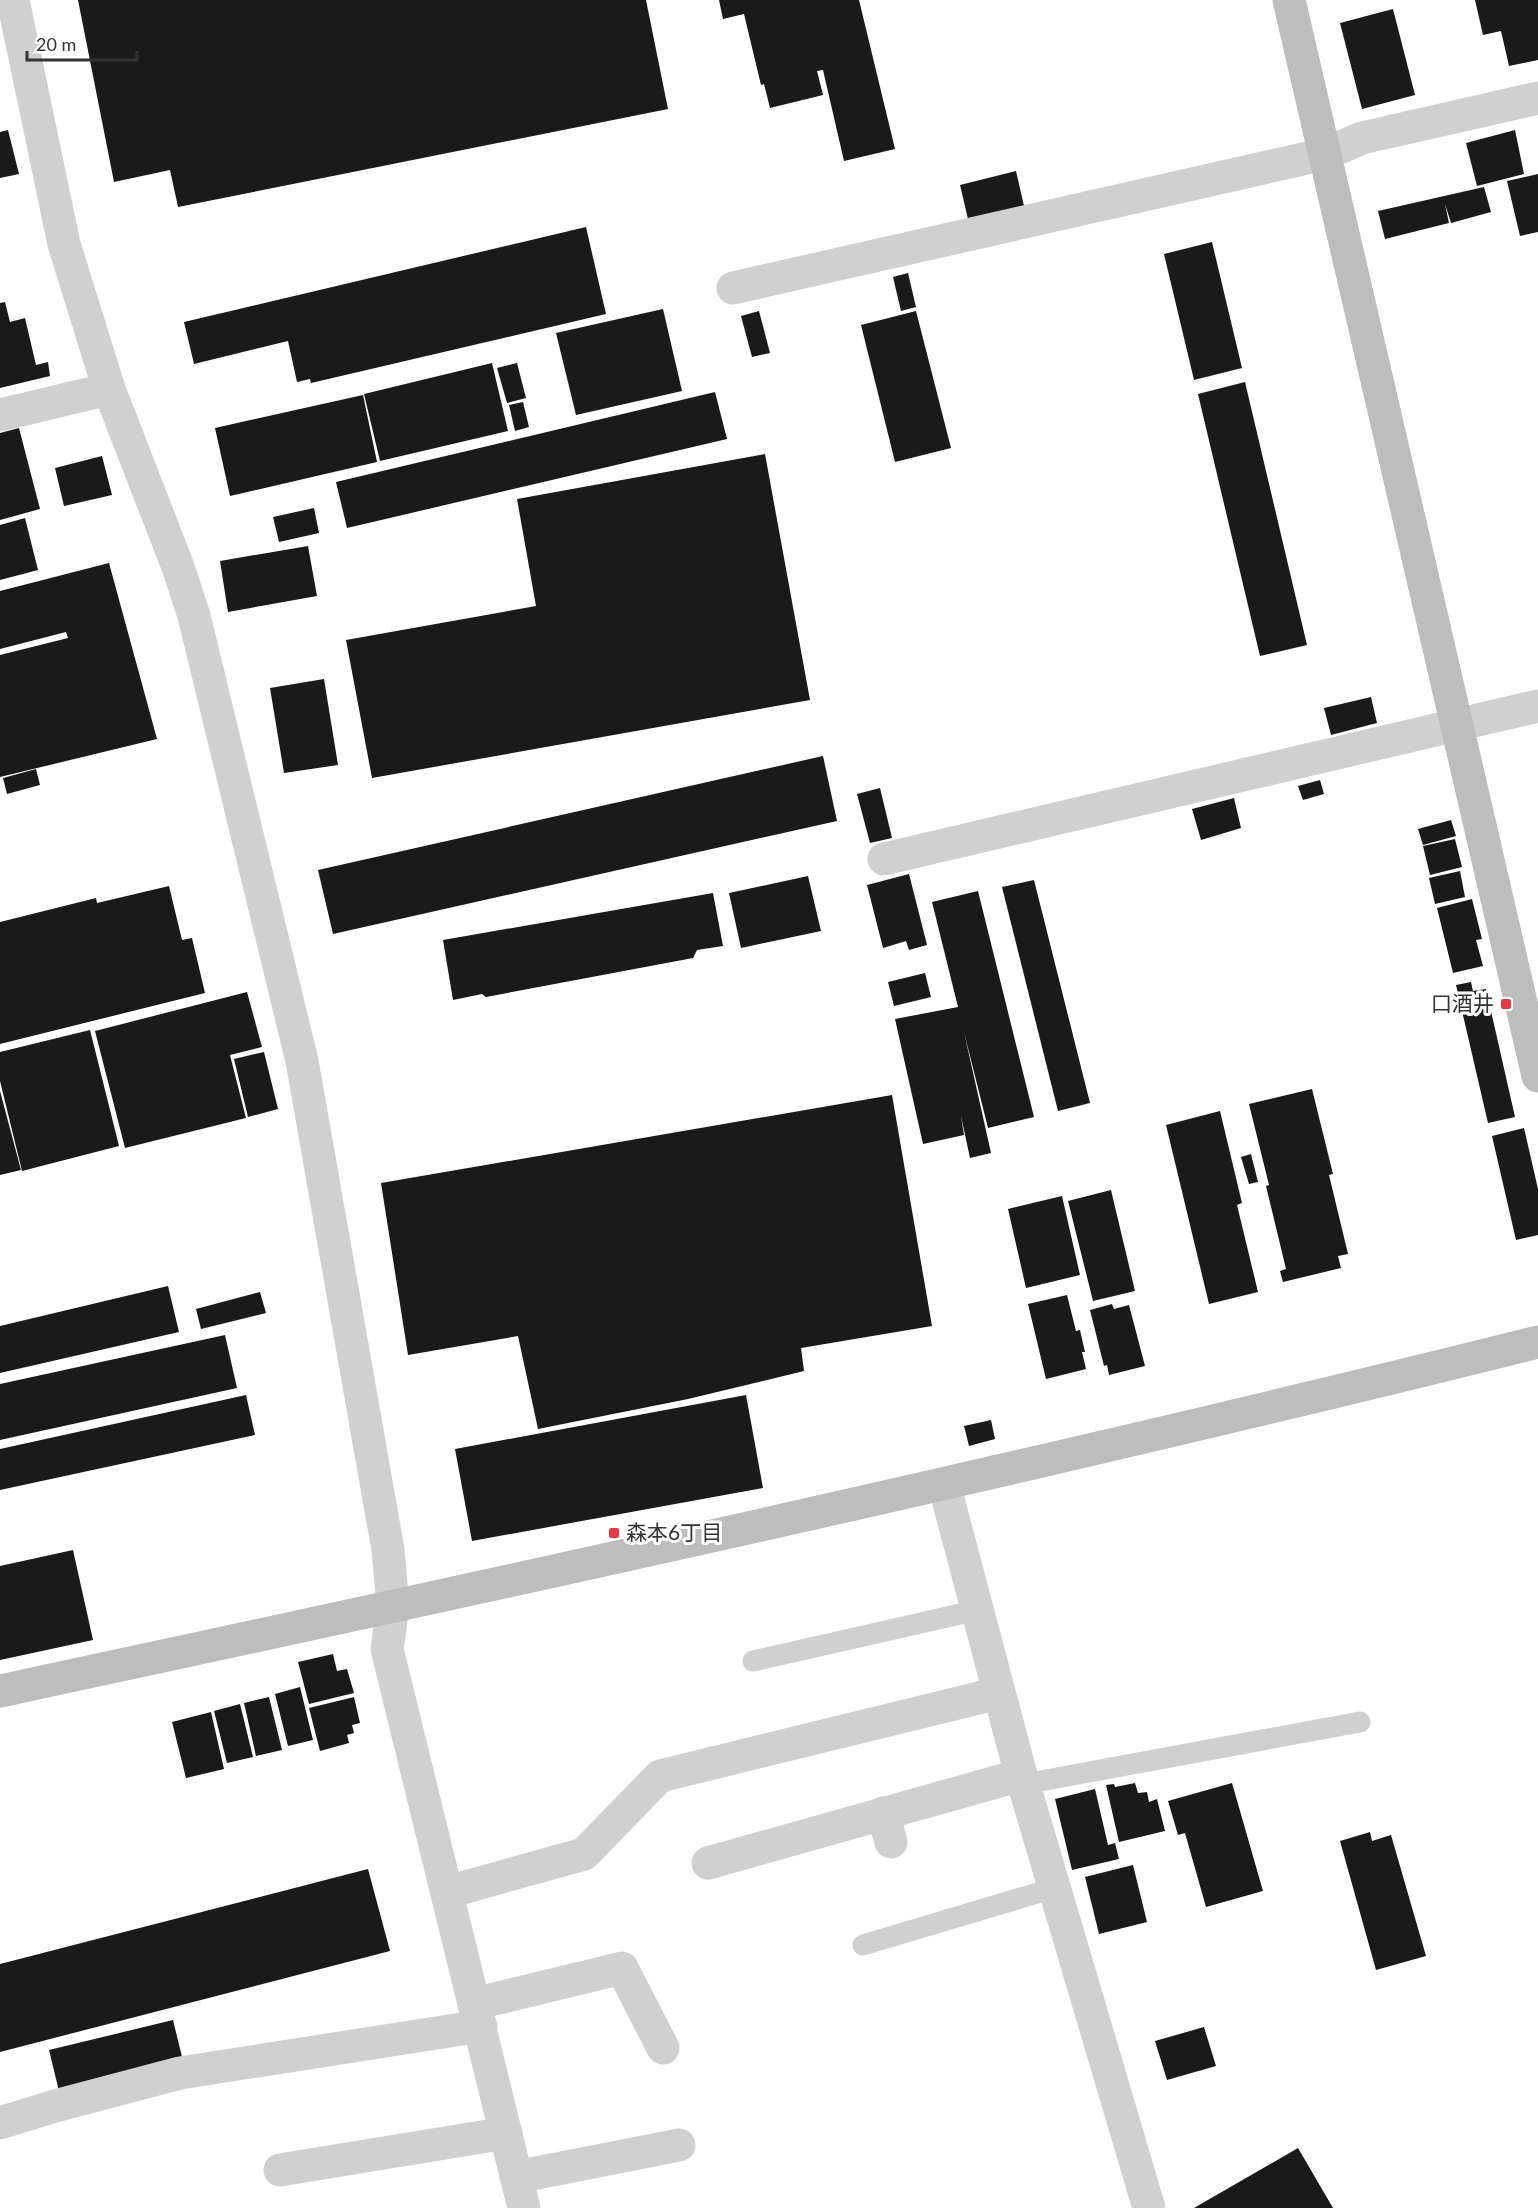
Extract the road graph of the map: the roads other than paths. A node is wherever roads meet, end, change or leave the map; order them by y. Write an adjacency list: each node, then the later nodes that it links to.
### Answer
1 (13, 0): 6 (street)
2 (1289, 0): 4 (street)
3 (1538, 98): 4 (street)
4 (1325, 154): 5 (street); 9 (street)
5 (734, 288)
6 (109, 389): 7 (street); 14 (street)
7 (0, 416)
8 (1538, 706): 9 (street)
9 (1456, 725): 10 (street); 11 (street)
10 (884, 859)
11 (1538, 1076)
12 (1538, 1342): 13 (street)
13 (944, 1484): 14 (street); 15 (street)
14 (393, 1607): 17 (street); 23 (street)
15 (978, 1610): 16 (lane); 18 (street)
16 (753, 1661)
17 (0, 1691)
18 (999, 1693): 20 (street); 23 (street)
19 (1360, 1722): 20 (lane)
20 (1022, 1780): 21 (street); 22 (street)
21 (728, 1866)
22 (1054, 1888): 24 (lane); 32 (street)
23 (448, 1892): 25 (street)
24 (863, 1945)
25 (477, 2015): 26 (street); 27 (street); 28 (street)
26 (663, 2048)
27 (0, 2123)
28 (506, 2133): 30 (street); 31 (street)
29 (679, 2145): 31 (street)
30 (280, 2170)
31 (516, 2177): 33 (street)
32 (1140, 2206)
33 (524, 2208)

